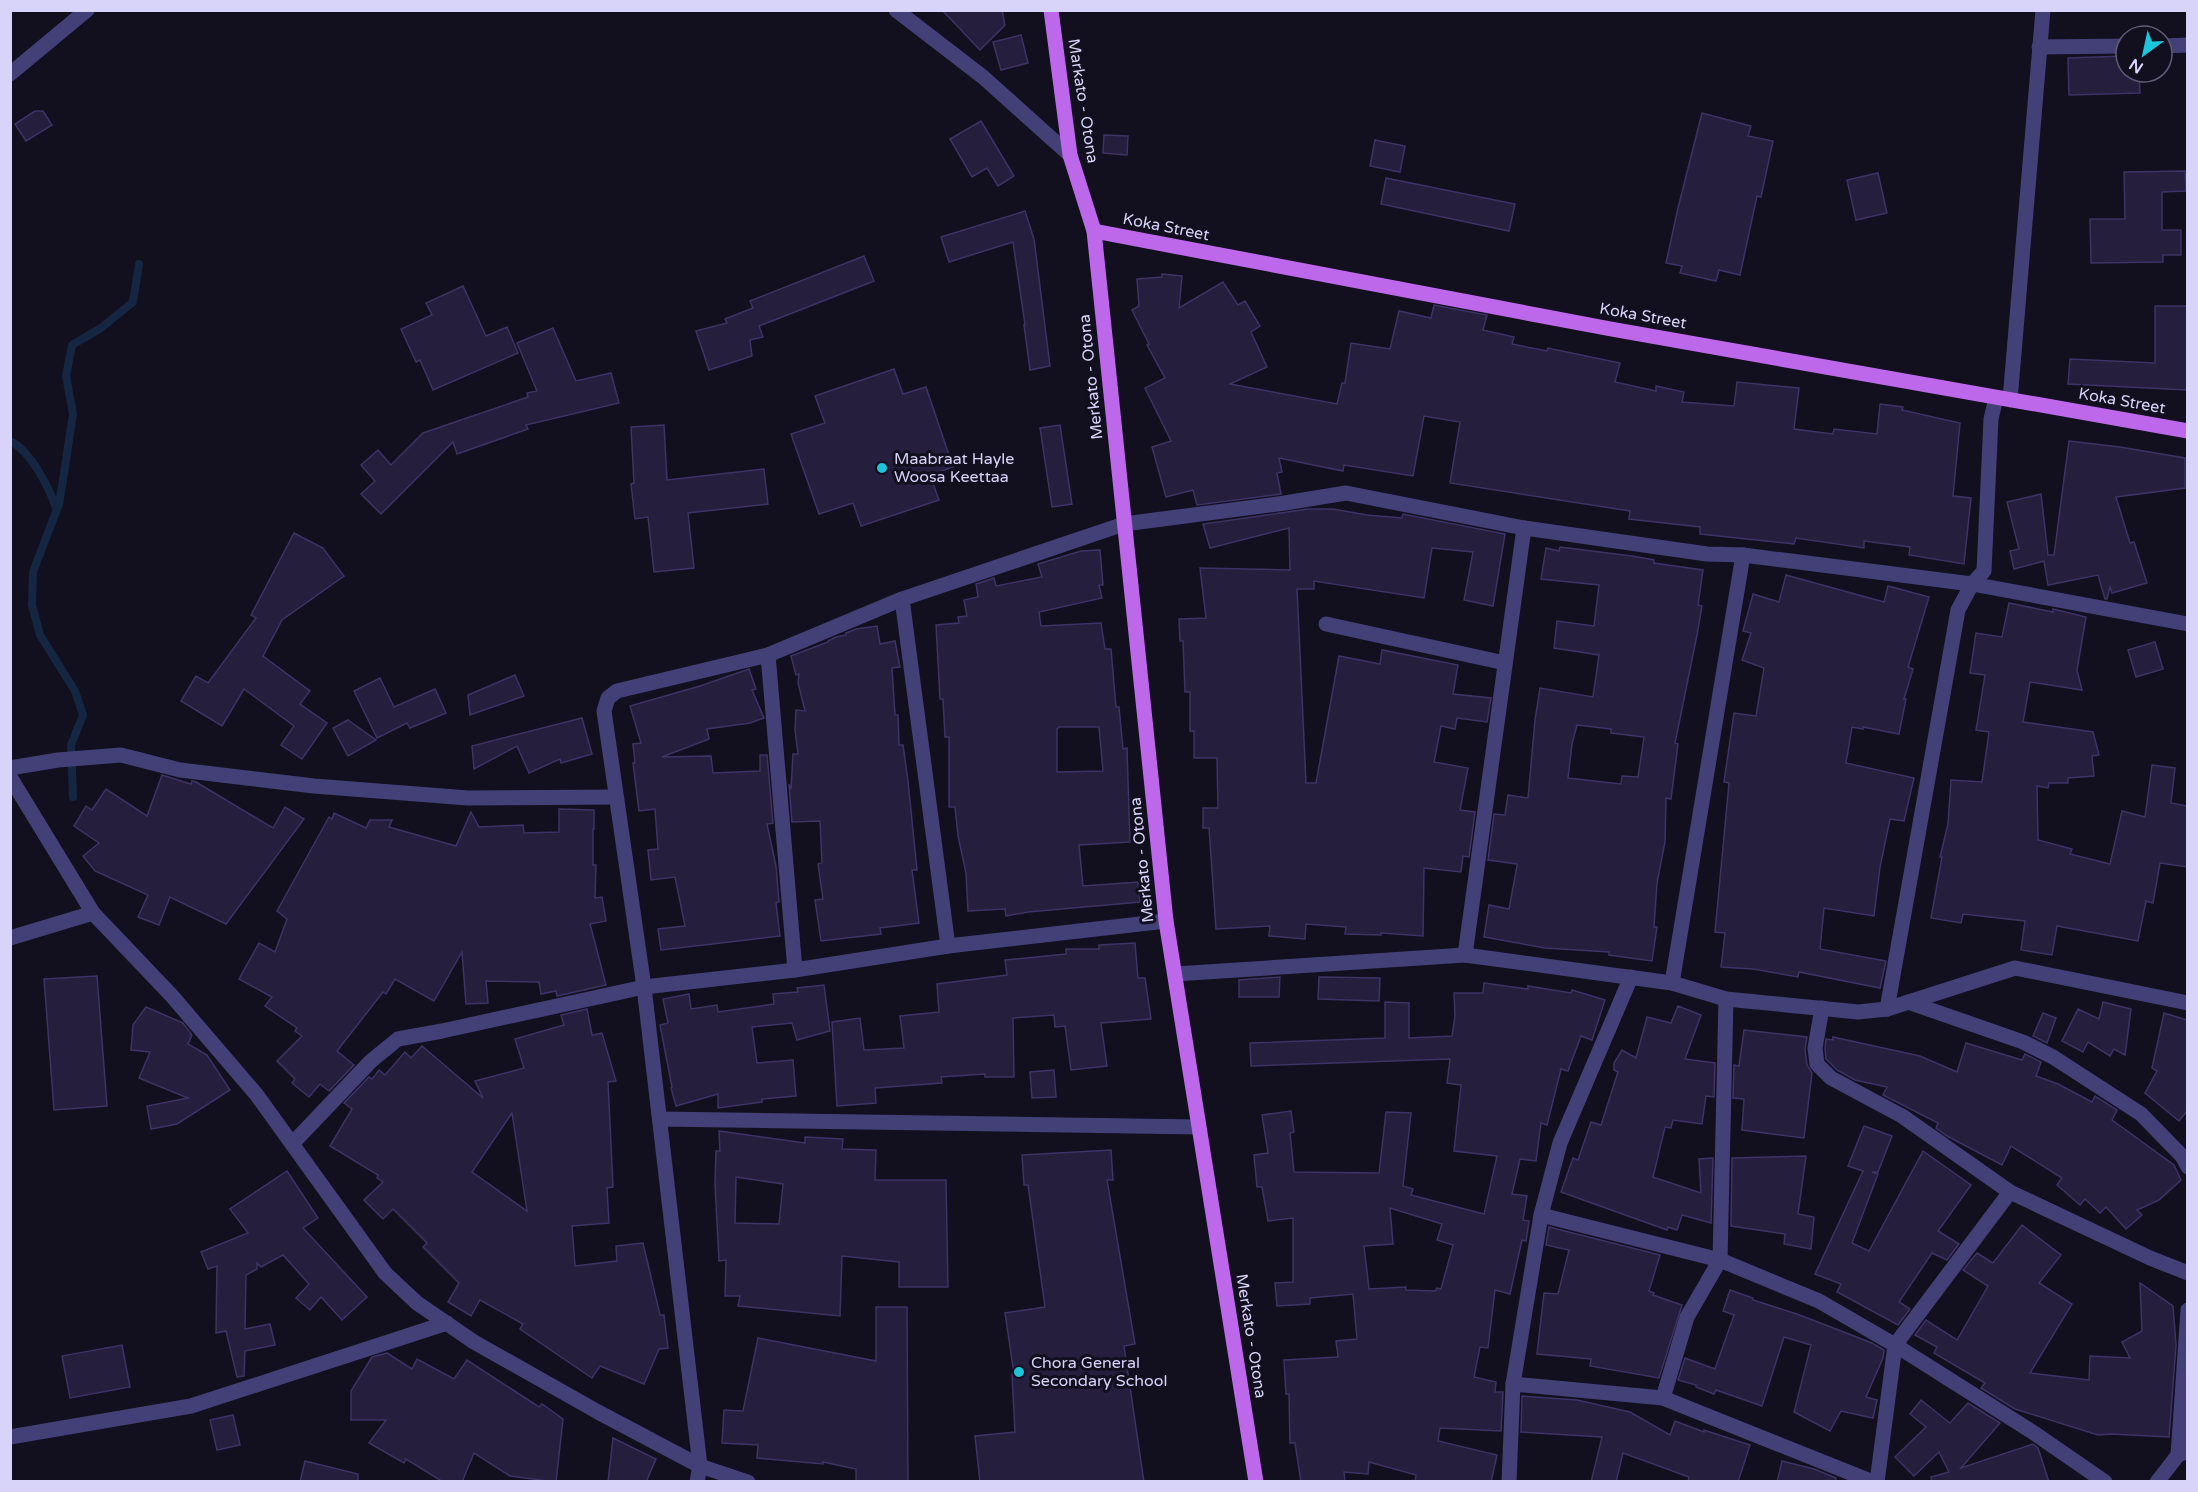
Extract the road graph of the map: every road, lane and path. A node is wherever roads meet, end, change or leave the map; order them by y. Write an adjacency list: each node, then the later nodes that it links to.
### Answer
1 (87, 10): 7 (street)
2 (896, 10): 8 (street)
3 (1051, 10): 8 (main road, Markato - Otona)
4 (2043, 10): 6 (street)
5 (2114, 46): 6 (street)
6 (2039, 47): 10 (street)
7 (10, 74)
8 (1070, 155): 9 (main road, Markato - Otona)
9 (1094, 231): 10 (main road, Koka Street); 12 (main road, Merkato - Otona)
10 (2003, 399): 11 (main road, Koka Street); 15 (street)
11 (2187, 431)
12 (1124, 524): 13 (street); 16 (street); 25 (main road, Merkato - Otona)
13 (1524, 528): 14 (street); 20 (street)
14 (1743, 555): 15 (street); 32 (street)
15 (1972, 584): 18 (street); 38 (street)
16 (902, 599): 19 (street); 27 (street)
17 (1326, 624): 20 (street)
18 (2187, 624)
19 (768, 655): 23 (street); 29 (street)
20 (1505, 663): 28 (street)
21 (10, 768): 23 (street)
22 (10, 777): 24 (street)
23 (616, 797): 33 (street)
24 (93, 913): 26 (street); 41 (street)
25 (1166, 921): 27 (street); 30 (main road, Merkato - Otona)
26 (10, 938)
27 (948, 946): 29 (street)
28 (1465, 955): 30 (street); 31 (street)
29 (795, 970): 33 (street)
30 (1175, 974): 40 (main road, Merkato - Otona)
31 (1631, 977): 32 (street); 44 (street)
32 (1672, 983): 34 (street)
33 (644, 987): 39 (street); 41 (street)
34 (1726, 999): 37 (street); 45 (street)
35 (1908, 1002): 36 (street); 38 (street); 42 (street)
36 (2187, 1003)
37 (1822, 1008): 38 (street); 43 (street)
38 (1887, 1009)
39 (660, 1119): 40 (street); 54 (street)
40 (1199, 1128): 57 (main road, Merkato - Otona)
41 (292, 1144): 48 (street)
42 (2187, 1167)
43 (2010, 1192): 46 (street); 49 (street)
44 (1541, 1215): 45 (street); 50 (street)
45 (1720, 1260): 49 (street); 51 (street)
46 (2187, 1273)
47 (2187, 1310): 53 (street)
48 (447, 1323): 52 (street); 54 (street)
49 (1895, 1346): 59 (street); 60 (street)
50 (1513, 1384): 51 (street); 58 (street)
51 (1663, 1398): 59 (street)
52 (10, 1437)
53 (2183, 1453): 61 (street)
54 (700, 1466): 55 (street); 56 (street)
55 (696, 1482)
56 (748, 1482)
57 (1256, 1482)
58 (1509, 1482)
59 (1875, 1482)
60 (2105, 1482)
61 (2157, 1482)

